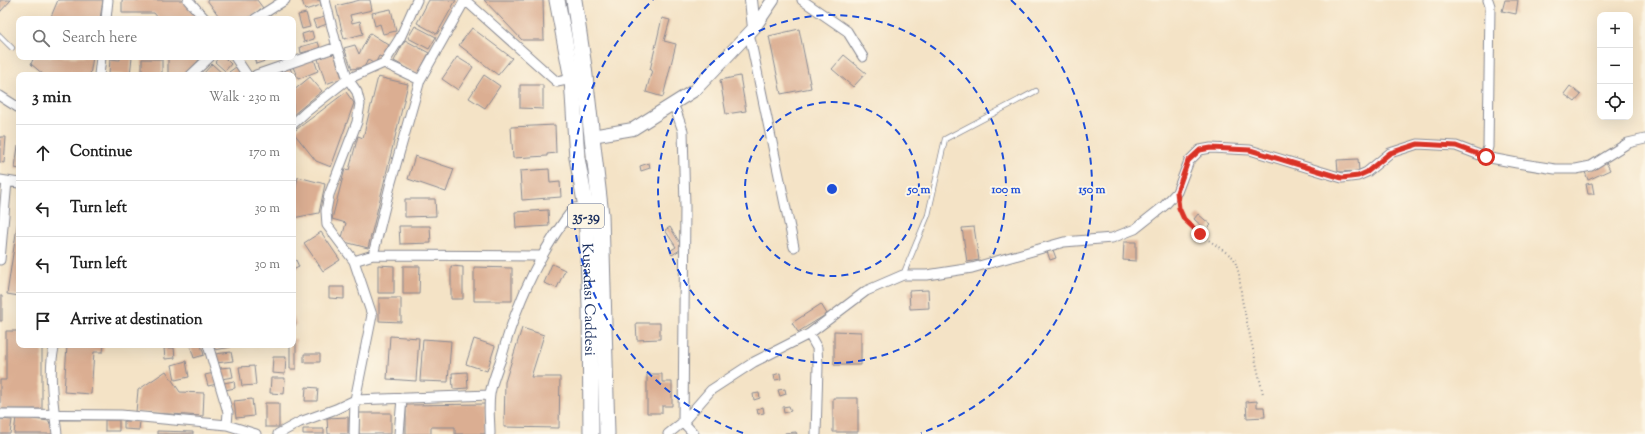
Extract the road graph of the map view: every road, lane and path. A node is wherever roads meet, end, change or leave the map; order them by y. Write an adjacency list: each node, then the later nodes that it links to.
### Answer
1 (108, 0): 13 (street)
2 (188, 0): 14 (street)
3 (285, 0): 15 (street)
4 (325, 0): 18 (street)
5 (417, 0): 24 (street)
6 (465, 0): 30 (street); 31 (street)
7 (558, 0): 30 (main road, Kuşadası Caddesi / 35-39)
8 (574, 0): 37 (main road, Kuşadası Caddesi / 35-39)
9 (751, 0): 16 (street)
10 (773, 0): 16 (street)
11 (802, 0): 20 (street)
12 (1488, 0): 39 (street)
13 (106, 16)
14 (202, 16)
15 (260, 16)
16 (751, 31): 34 (street); 44 (street)
17 (0, 36): 19 (lane)
18 (337, 46): 28 (street); 29 (street)
19 (12, 48)
20 (864, 57)
21 (101, 60): 25 (street)
22 (207, 60): 26 (street)
23 (237, 60): 27 (street)
24 (384, 63): 29 (street); 31 (street)
25 (99, 72)
26 (194, 72)
27 (244, 72)
28 (264, 72)
29 (348, 79): 36 (street); 48 (street)
30 (572, 79): 43 (main road, Kuşadası Caddesi / 35-39)
31 (420, 80): 45 (street)
32 (1036, 91): 49 (lane)
33 (0, 96): 35 (street)
34 (672, 105): 37 (street); 59 (street)
35 (16, 106)
36 (296, 121)
37 (592, 136): 68 (main road, Kuşadası Caddesi / 35-39)
38 (1645, 139): 39 (street)
39 (1486, 157): 42 (street)
40 (3, 180): 41 (street); 47 (street)
41 (16, 182)
42 (1177, 192): 49 (street); 53 (path)
43 (586, 207): 46 (street); 67 (main road, Kuşadası Caddesi / 35-39)
44 (794, 247)
45 (373, 255): 46 (street); 48 (street)
46 (541, 256): 54 (street)
47 (0, 260)
48 (354, 261): 56 (street)
49 (903, 275): 50 (street)
50 (809, 334): 59 (street); 71 (street)
51 (54, 348): 57 (street)
52 (209, 348): 60 (street)
53 (1263, 394)
54 (490, 395): 55 (street); 66 (street)
55 (402, 398): 56 (street); 65 (street)
56 (355, 400): 63 (street); 64 (street)
57 (54, 413): 58 (street); 60 (street); 61 (street)
58 (0, 414)
59 (683, 422): 69 (street); 70 (street)
60 (227, 425): 62 (street)
61 (57, 434)
62 (256, 434)
63 (278, 434)
64 (354, 434)
65 (399, 434)
66 (490, 434)
67 (591, 434)
68 (607, 434)
69 (668, 434)
70 (694, 434)
71 (816, 434)

